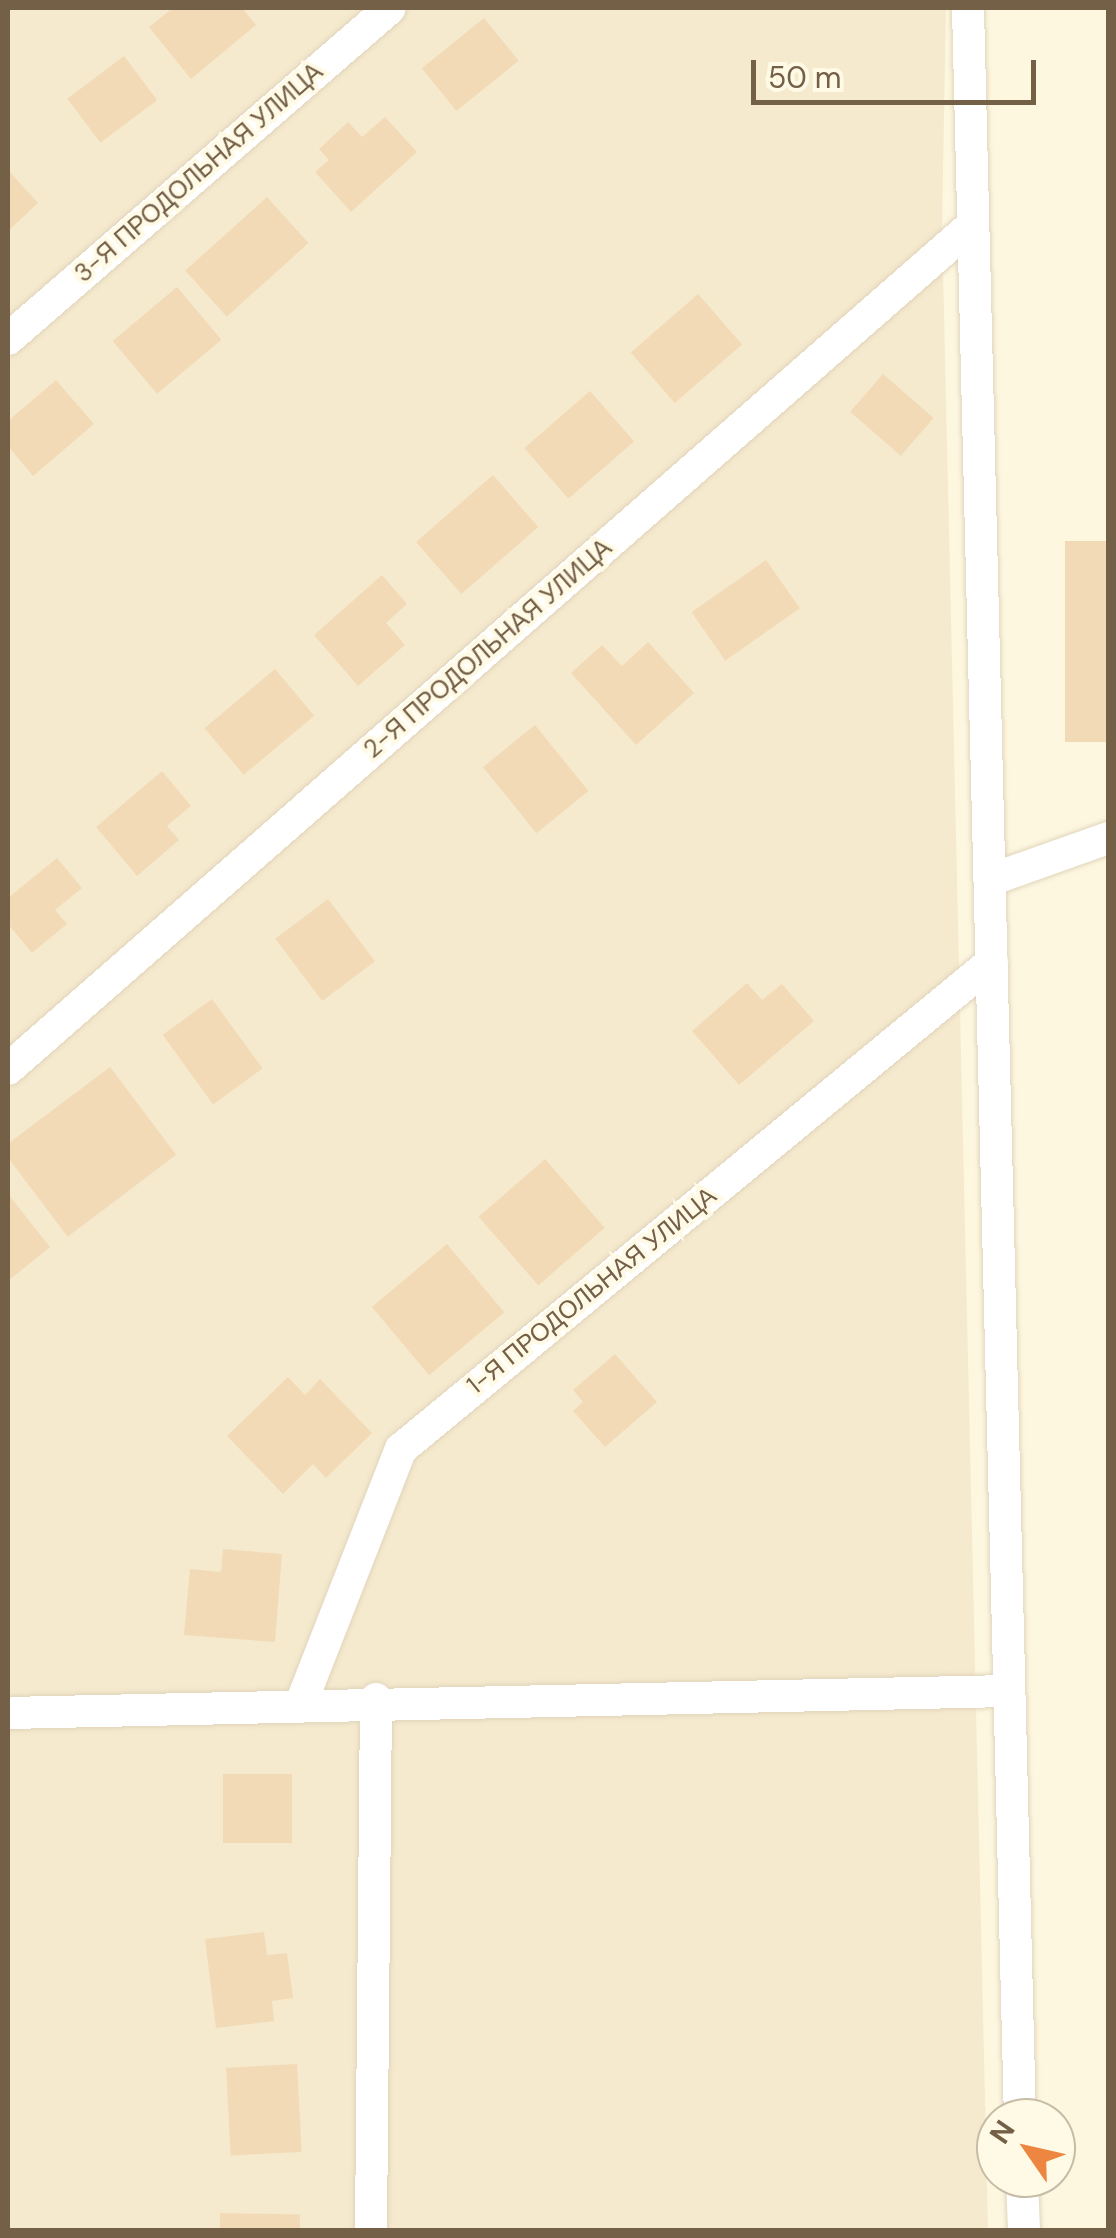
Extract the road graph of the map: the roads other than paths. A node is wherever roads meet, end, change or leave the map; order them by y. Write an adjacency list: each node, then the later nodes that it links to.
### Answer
1 (390, 8): 4 (street, 3-Я ПРОДОЛЬНАЯ УЛИЦА)
2 (968, 8): 3 (street)
3 (968, 229): 6 (street); 8 (street, 2-Я ПРОДОЛЬНАЯ УЛИЦА)
4 (8, 338)
5 (1108, 838): 6 (street)
6 (990, 880): 7 (street)
7 (992, 962): 9 (street); 11 (street, 1-Я ПРОДОЛЬНАЯ УЛИЦА)
8 (8, 1068)
9 (1007, 1692): 10 (street); 13 (street)
10 (376, 1699): 11 (street); 15 (street)
11 (302, 1701): 12 (street)
12 (8, 1713)
13 (1019, 2098)
14 (1023, 2198): 16 (street)
15 (371, 2230)
16 (1024, 2230)

